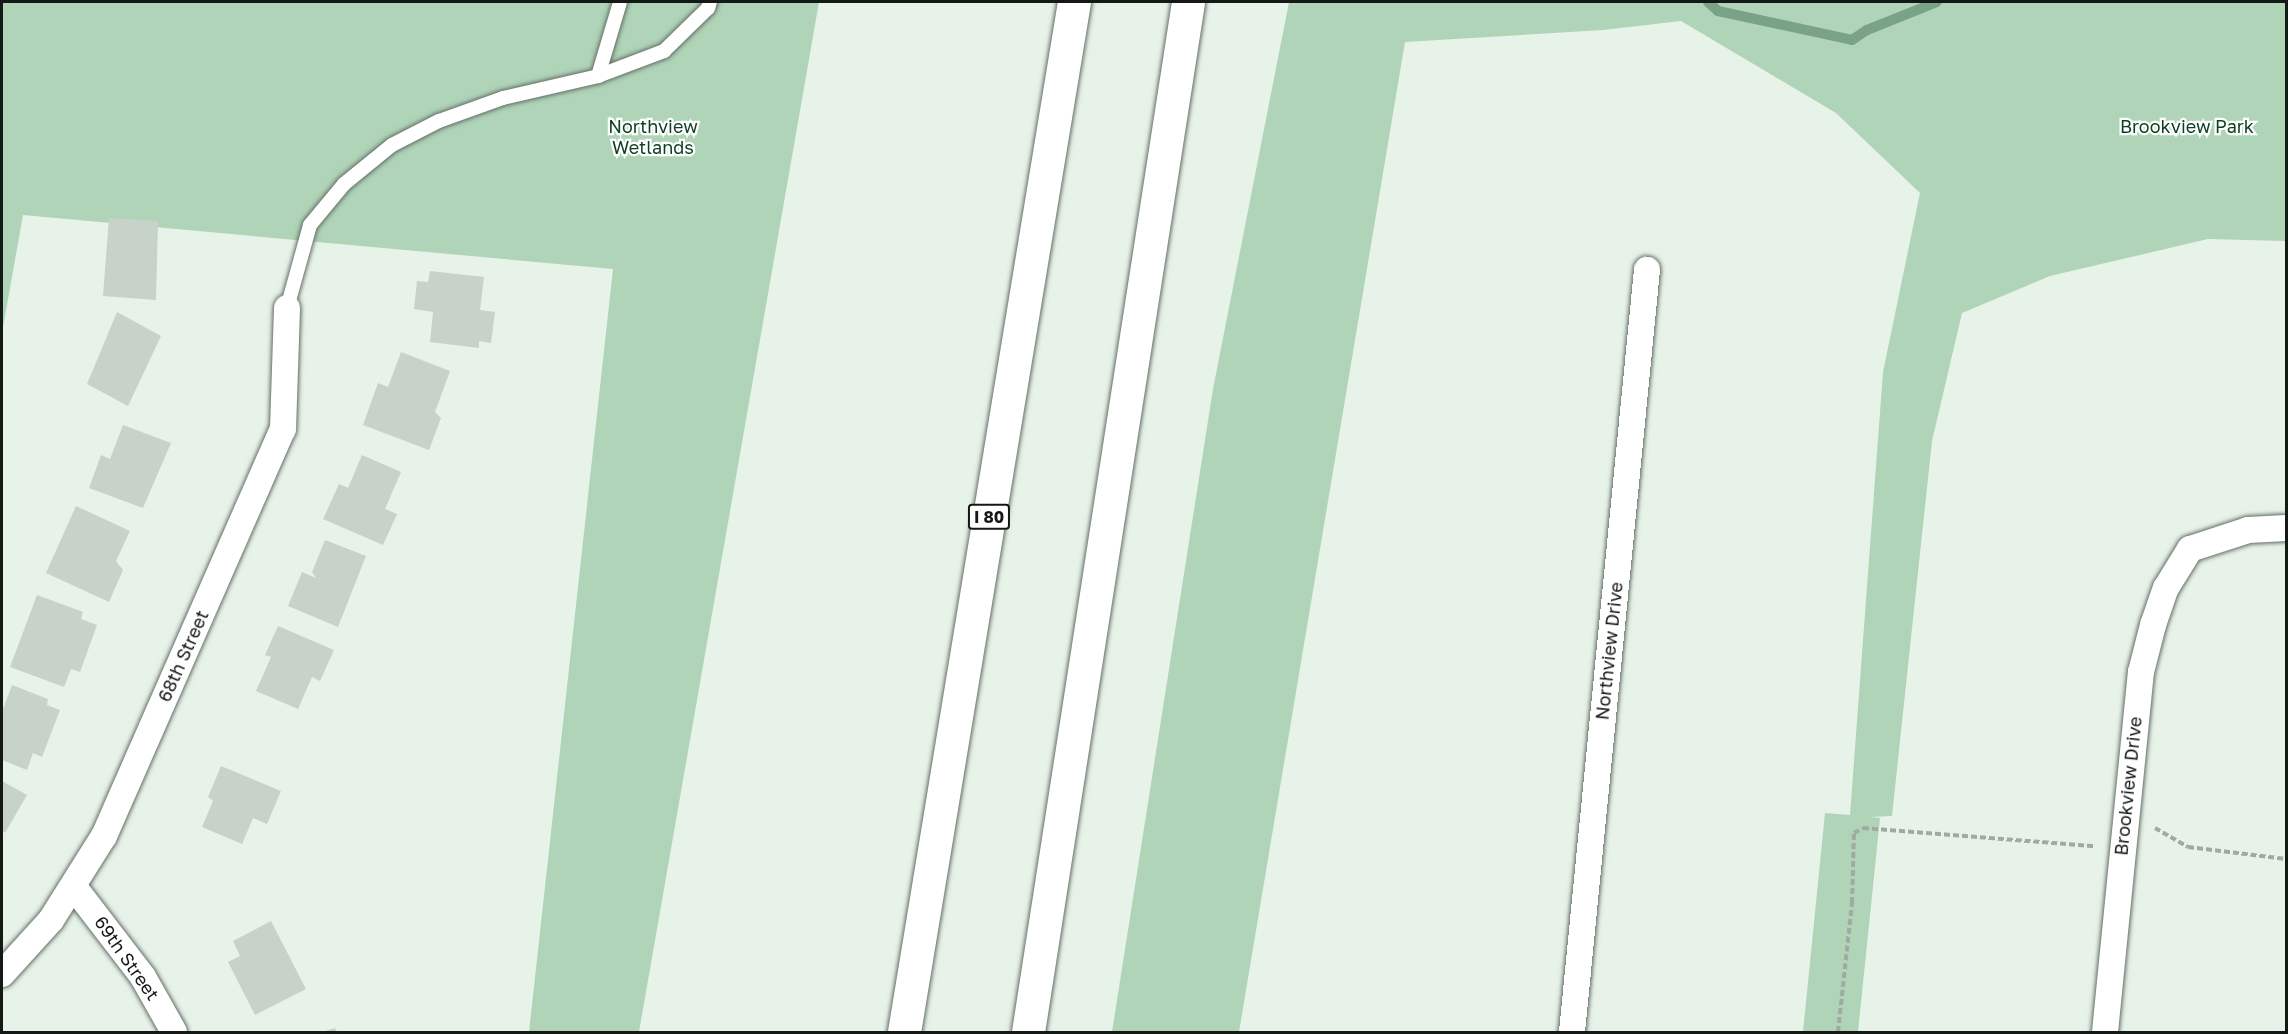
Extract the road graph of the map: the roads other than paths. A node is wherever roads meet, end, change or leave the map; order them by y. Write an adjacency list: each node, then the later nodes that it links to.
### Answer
1 (620, 2): 5 (lane)
2 (710, 2): 5 (lane)
3 (1074, 2): 12 (highway, I 80)
4 (1188, 2): 13 (highway)
5 (598, 76): 7 (lane)
6 (1647, 270): 14 (street, Northview Drive)
7 (287, 308): 9 (street, 68th Street)
8 (2286, 528): 15 (street, Brookview Drive)
9 (74, 887): 10 (street, 68th Street); 11 (street, 69th Street)
10 (2, 974)
11 (174, 1032)
12 (904, 1032)
13 (1028, 1032)
14 (1572, 1032)
15 (2105, 1032)

